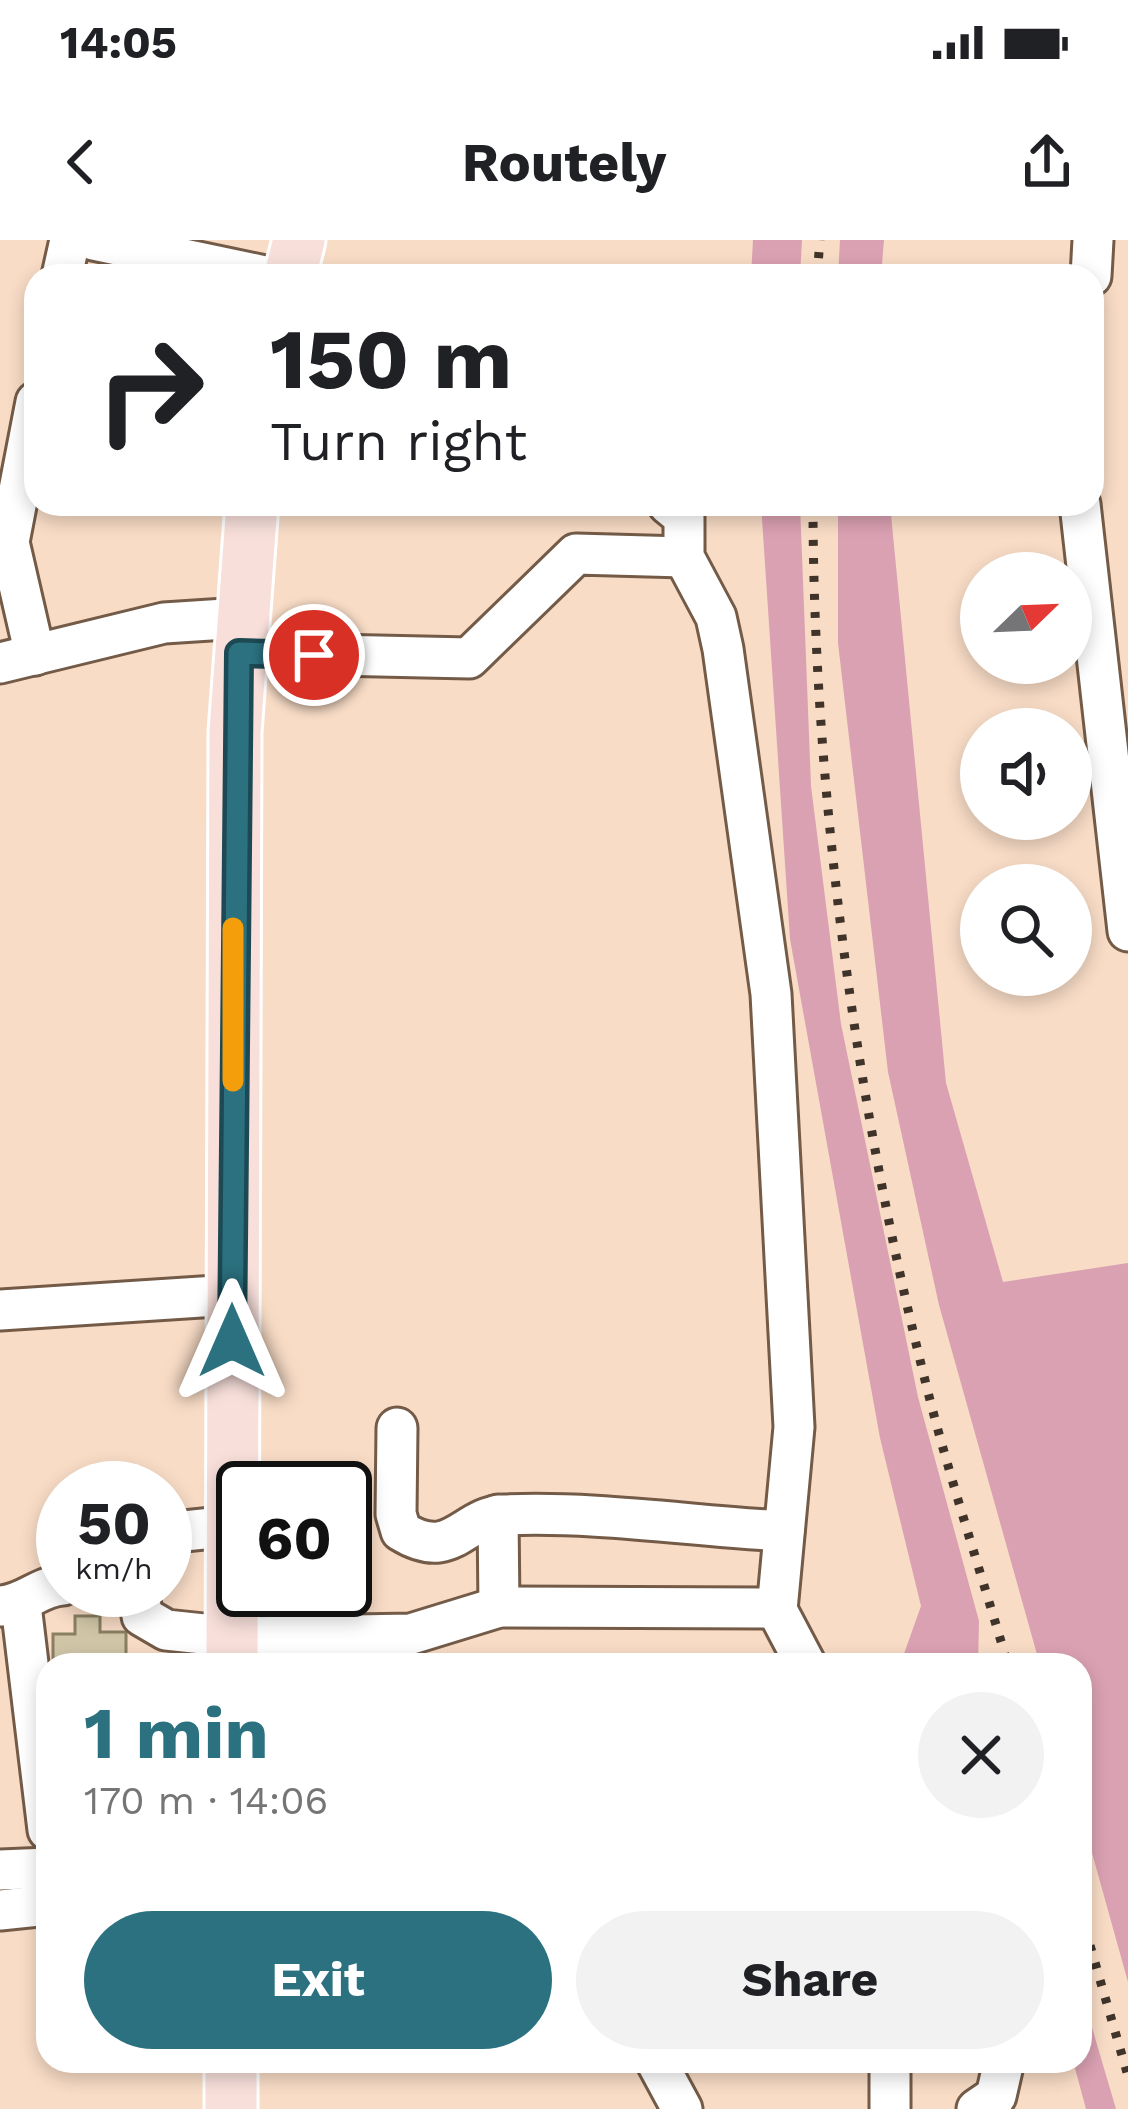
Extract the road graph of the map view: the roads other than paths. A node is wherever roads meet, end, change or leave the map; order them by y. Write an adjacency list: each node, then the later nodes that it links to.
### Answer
1 (93, 240): 2 (street)
2 (208, 264)
3 (24, 464): 9 (street)
4 (251, 516): 8 (main road)
5 (684, 516): 7 (street)
6 (1081, 516): 10 (street)
7 (684, 556): 8 (street); 16 (street)
8 (240, 636): 9 (street); 11 (main road)
9 (17, 659)
10 (1128, 931)
11 (232, 1294): 12 (street); 14 (main road)
12 (0, 1310)
13 (397, 1428): 15 (street)
14 (232, 1461)
15 (498, 1515): 16 (street); 18 (street)
16 (784, 1531): 19 (street)
17 (10, 1605): 24 (street)
18 (499, 1607): 19 (street); 22 (street)
19 (777, 1608): 23 (street)
20 (144, 1617): 22 (street)
21 (232, 1617): 22 (main road)
22 (232, 1651)
23 (800, 1653)
24 (36, 1759)
25 (36, 1868): 26 (street)
26 (0, 1870)
27 (36, 1906): 28 (street)
28 (0, 1910)
29 (231, 2073): 33 (main road)
30 (662, 2073): 34 (street)
31 (890, 2073): 35 (street)
32 (1001, 2073): 36 (street)
33 (231, 2109)
34 (682, 2109)
35 (890, 2109)
36 (977, 2109)

